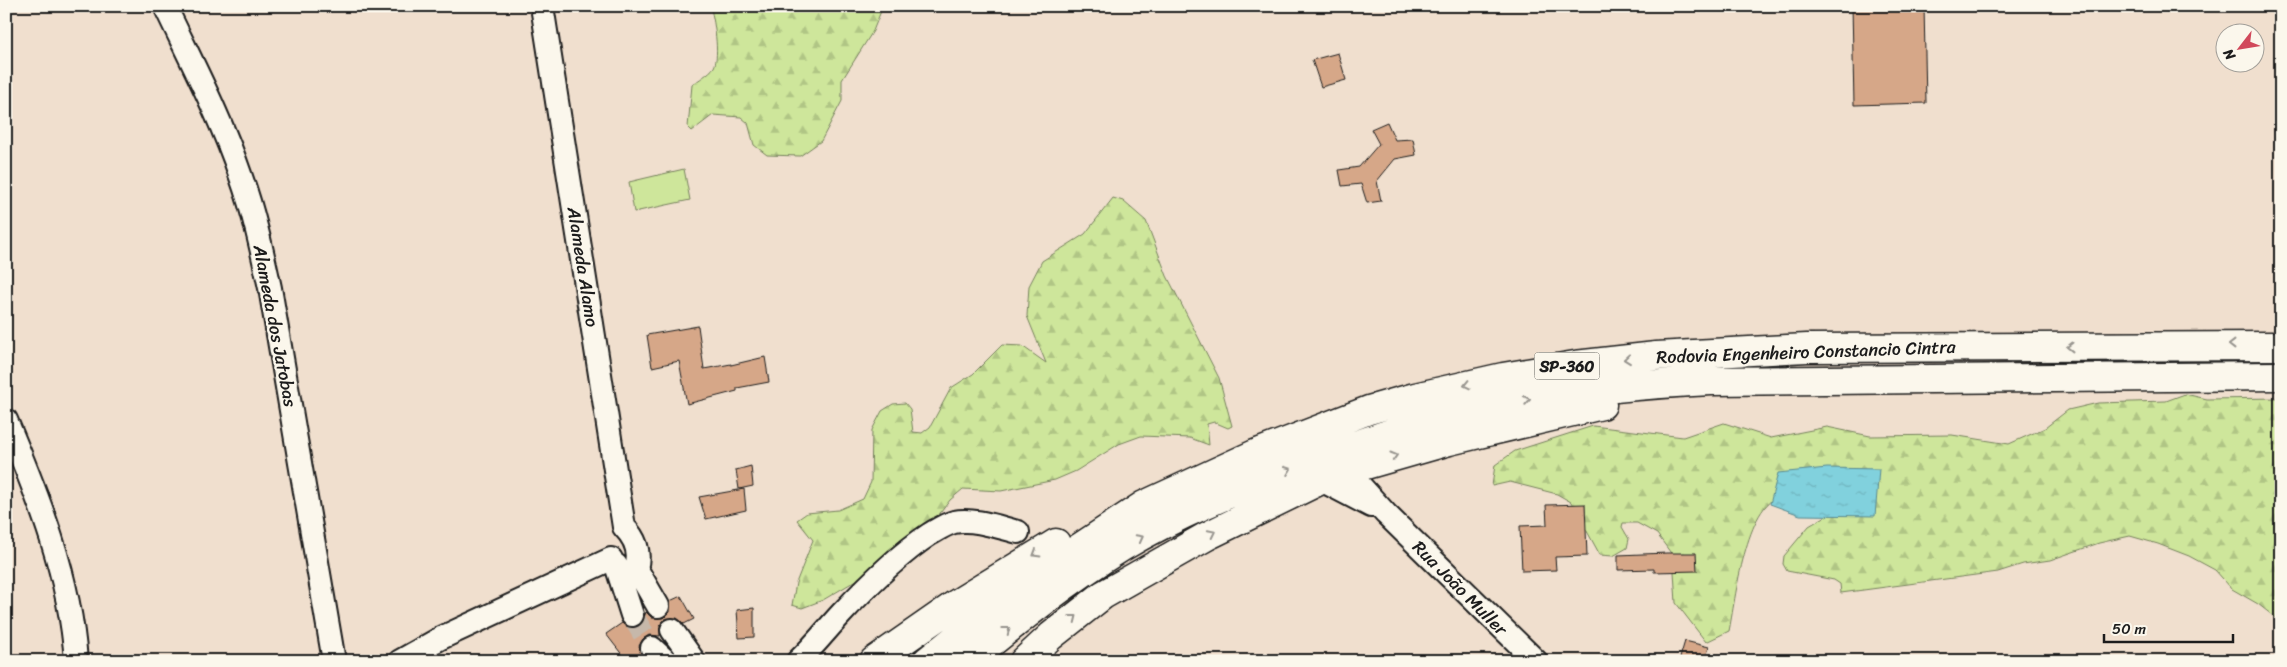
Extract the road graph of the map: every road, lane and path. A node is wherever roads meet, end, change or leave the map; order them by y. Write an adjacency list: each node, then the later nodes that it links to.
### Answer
1 (165, 6): 17 (street, Alameda dos Jatobas)
2 (542, 6): 12 (street, Alameda Alamo)
3 (2281, 346): 9 (highway, Rodovia Engenheiro Constancio Cintra / SP-360, one-way to 9)
4 (2281, 376): 5 (highway, Rodovia Engenheiro Constancio Cintra / SP-360)
5 (1711, 381): 7 (highway, one-way to 5); 23 (highway, Rodovia Engenheiro Constancio Cintra / SP-360, one-way to 5)
6 (6, 420): 16 (street)
7 (1355, 468): 8 (highway); 10 (street)
8 (1321, 480): 10 (street); 24 (highway, one-way to 8)
9 (1144, 505): 21 (highway, one-way to 21); 22 (highway, Rodovia Engenheiro Constancio Cintra / SP-360)
10 (1386, 514): 25 (street, Rua João Muller)
11 (1018, 532): 20 (street)
12 (621, 564): 13 (street); 14 (street, Alameda Alamo); 18 (street)
13 (658, 606)
14 (632, 615)
15 (672, 630): 19 (street)
16 (76, 661)
17 (334, 661)
18 (400, 661)
19 (694, 661)
20 (798, 661)
21 (874, 661)
22 (927, 661)
23 (969, 661)
24 (1024, 661)
25 (1536, 661)

